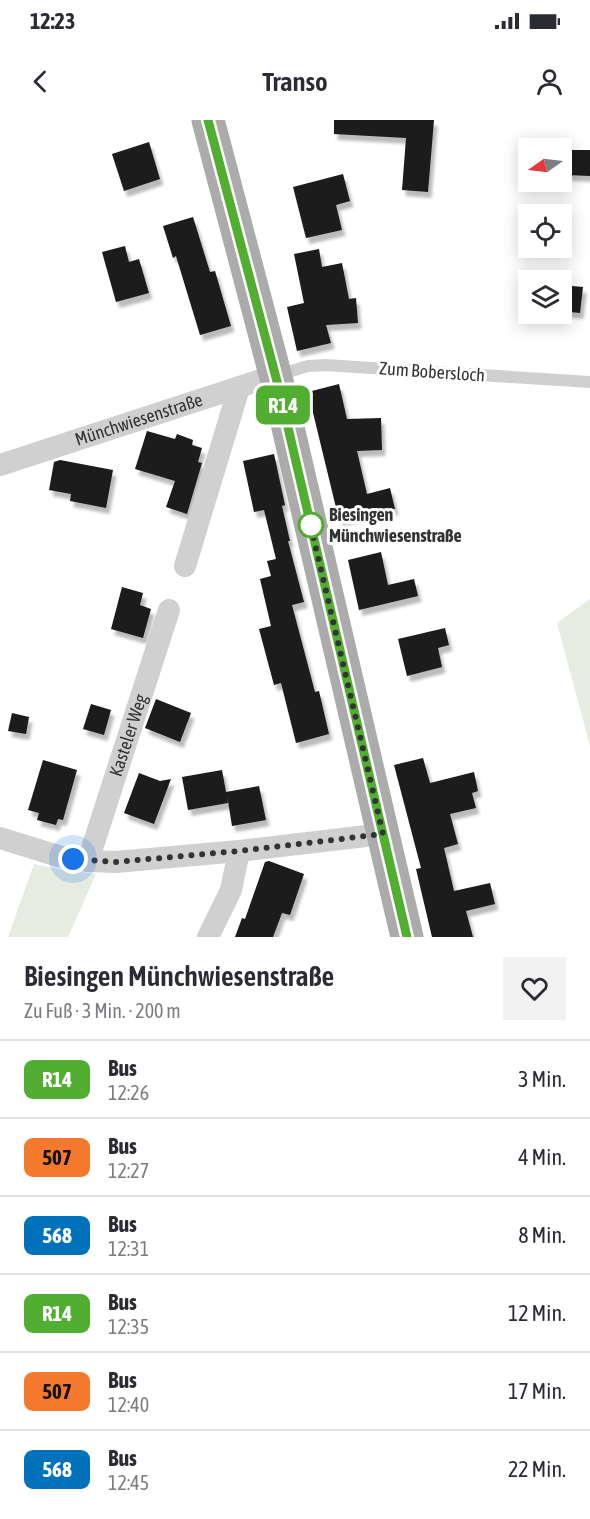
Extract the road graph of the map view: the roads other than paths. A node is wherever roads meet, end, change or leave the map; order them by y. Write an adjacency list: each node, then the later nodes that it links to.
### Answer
1 (208, 120): 2 (main road)
2 (276, 375): 3 (lane, Zum Bobersloch); 4 (street, Münchwiesenstraße); 8 (main road)
3 (590, 382)
4 (239, 388): 5 (street, Münchwiesenstraße); 6 (street)
5 (0, 465)
6 (185, 566)
7 (169, 610): 11 (street, Kasteler Weg)
8 (383, 834): 10 (street); 13 (main road)
9 (0, 838): 11 (street)
10 (239, 851): 11 (street); 12 (street)
11 (88, 861)
12 (208, 937)
13 (406, 937)

